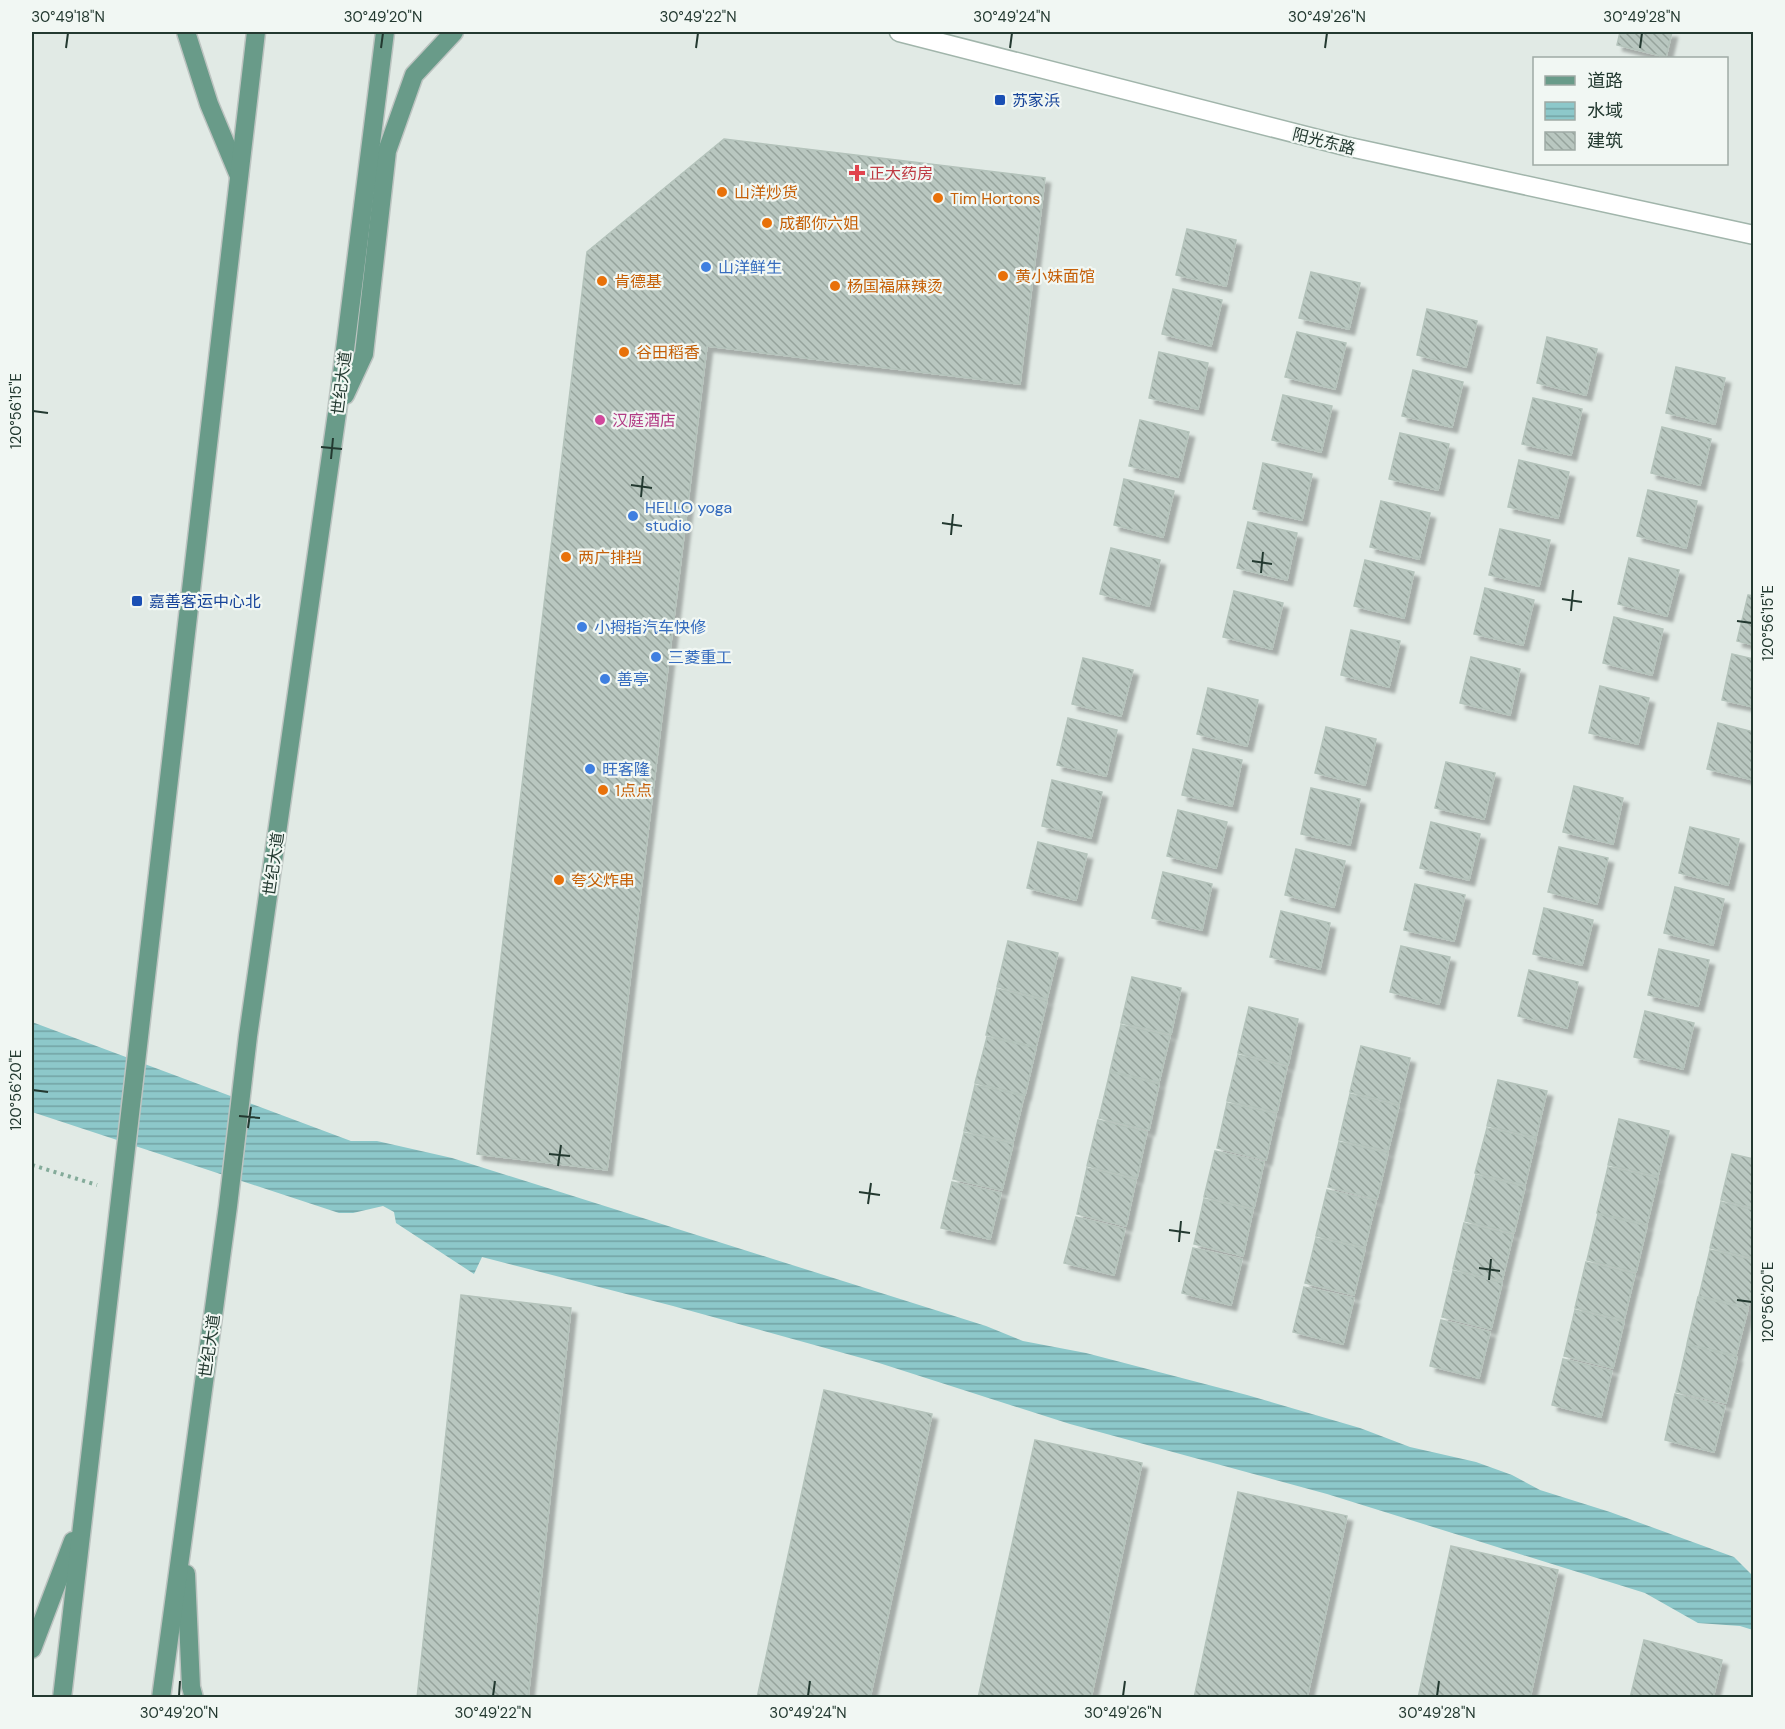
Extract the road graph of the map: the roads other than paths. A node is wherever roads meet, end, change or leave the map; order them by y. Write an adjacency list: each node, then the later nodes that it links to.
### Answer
1 (186, 32): 6 (main road)
2 (256, 32): 6 (main road)
3 (385, 32): 8 (main road, 世纪大道)
4 (454, 32): 8 (main road)
5 (899, 32): 7 (street, 阳光东路)
6 (240, 178): 9 (main road)
7 (1754, 235)
8 (337, 413): 10 (main road, 世纪大道)
9 (83, 1517): 11 (main road); 12 (main road)
10 (184, 1529): 13 (main road, 世纪大道); 14 (main road)
11 (32, 1649)
12 (62, 1698)
13 (161, 1698)
14 (194, 1698)

